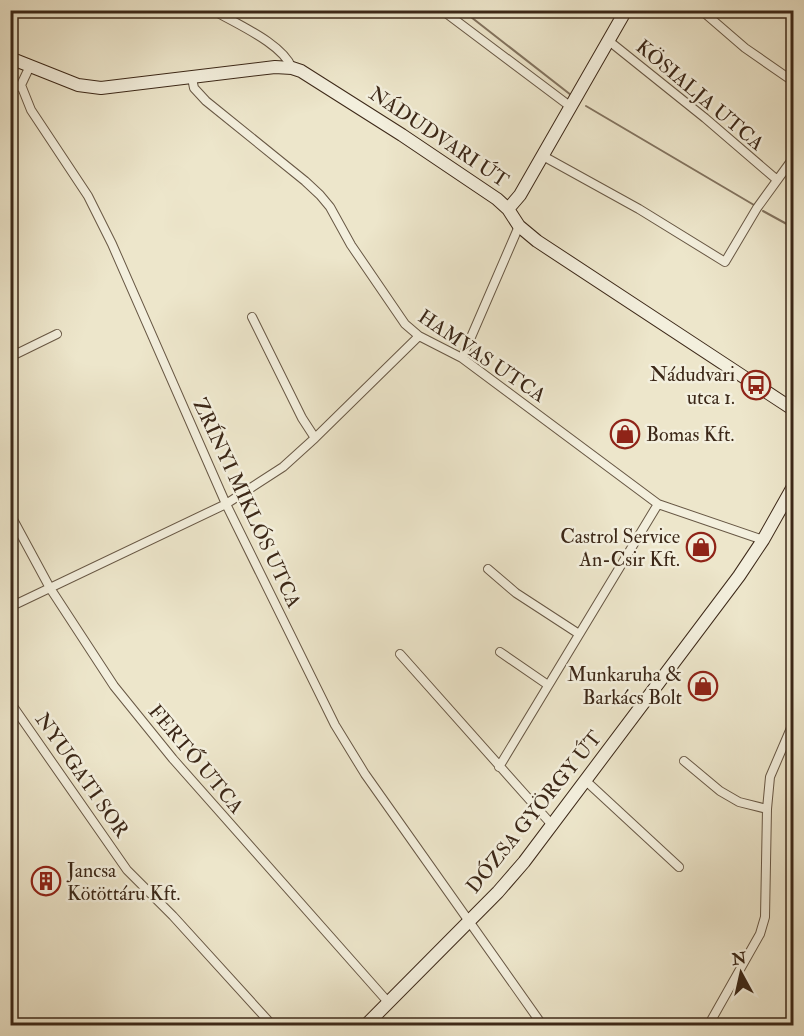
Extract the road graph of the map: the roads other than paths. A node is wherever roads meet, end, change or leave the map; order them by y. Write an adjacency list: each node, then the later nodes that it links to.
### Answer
1 (213, 10): 8 (street)
2 (442, 10): 13 (street)
3 (626, 10): 5 (main road)
4 (701, 10): 10 (street)
5 (609, 41): 13 (main road); 16 (street, KÖSIALJA UTCA)
6 (10, 58): 7 (main road, NÁDUDVARI ÚT)
7 (30, 66): 9 (main road, NÁDUDVARI ÚT); 11 (street)
8 (292, 68): 9 (main road, NÁDUDVARI ÚT); 17 (main road, NÁDUDVARI ÚT)
9 (192, 78): 21 (street, HAMVAS UTCA)
10 (794, 82)
11 (21, 84): 12 (street); 27 (street, ZRÍNYI MIKLÓS UTCA)
12 (10, 90)
13 (571, 107): 14 (main road)
14 (543, 156): 16 (street); 17 (main road)
15 (794, 157): 16 (street)
16 (776, 179)
17 (508, 209): 18 (main road, NÁDUDVARI ÚT)
18 (519, 226): 23 (street); 24 (main road, NÁDUDVARI ÚT)
19 (252, 317): 25 (street)
20 (57, 333): 22 (street)
21 (418, 336): 23 (street, HAMVAS UTCA); 25 (street)
22 (10, 357)
23 (462, 358): 28 (street, HAMVAS UTCA)
24 (794, 410)
25 (315, 438): 27 (street)
26 (792, 492): 30 (main road, DÓZSA GYÖRGY ÚT)
27 (226, 504): 32 (street); 46 (street, ZRÍNYI MIKLÓS UTCA)
28 (658, 504): 30 (street, HAMVAS UTCA); 34 (street)
29 (10, 514): 32 (street, FERTŐ UTCA)
30 (763, 540): 42 (main road, DÓZSA GYÖRGY ÚT)
31 (488, 569): 34 (street)
32 (50, 588): 33 (street); 47 (street, FERTŐ UTCA)
33 (10, 607)
34 (579, 634): 37 (street)
35 (500, 652): 37 (street)
36 (400, 654): 41 (street)
37 (548, 685): 41 (street)
38 (10, 702): 48 (street, NYUGATI SOR)
39 (794, 721): 43 (street)
40 (684, 761): 43 (street)
41 (499, 767): 44 (street)
42 (586, 782): 44 (main road, DÓZSA GYÖRGY ÚT); 45 (street)
43 (767, 810): 51 (street)
44 (553, 826): 46 (main road, DÓZSA GYÖRGY ÚT)
45 (679, 867)
46 (469, 921): 47 (main road, DÓZSA GYÖRGY ÚT); 50 (street, ZRÍNYI MIKLÓS UTCA)
47 (388, 1002): 49 (main road, DÓZSA GYÖRGY ÚT)
48 (273, 1026)
49 (365, 1026)
50 (543, 1026)
51 (708, 1026)

